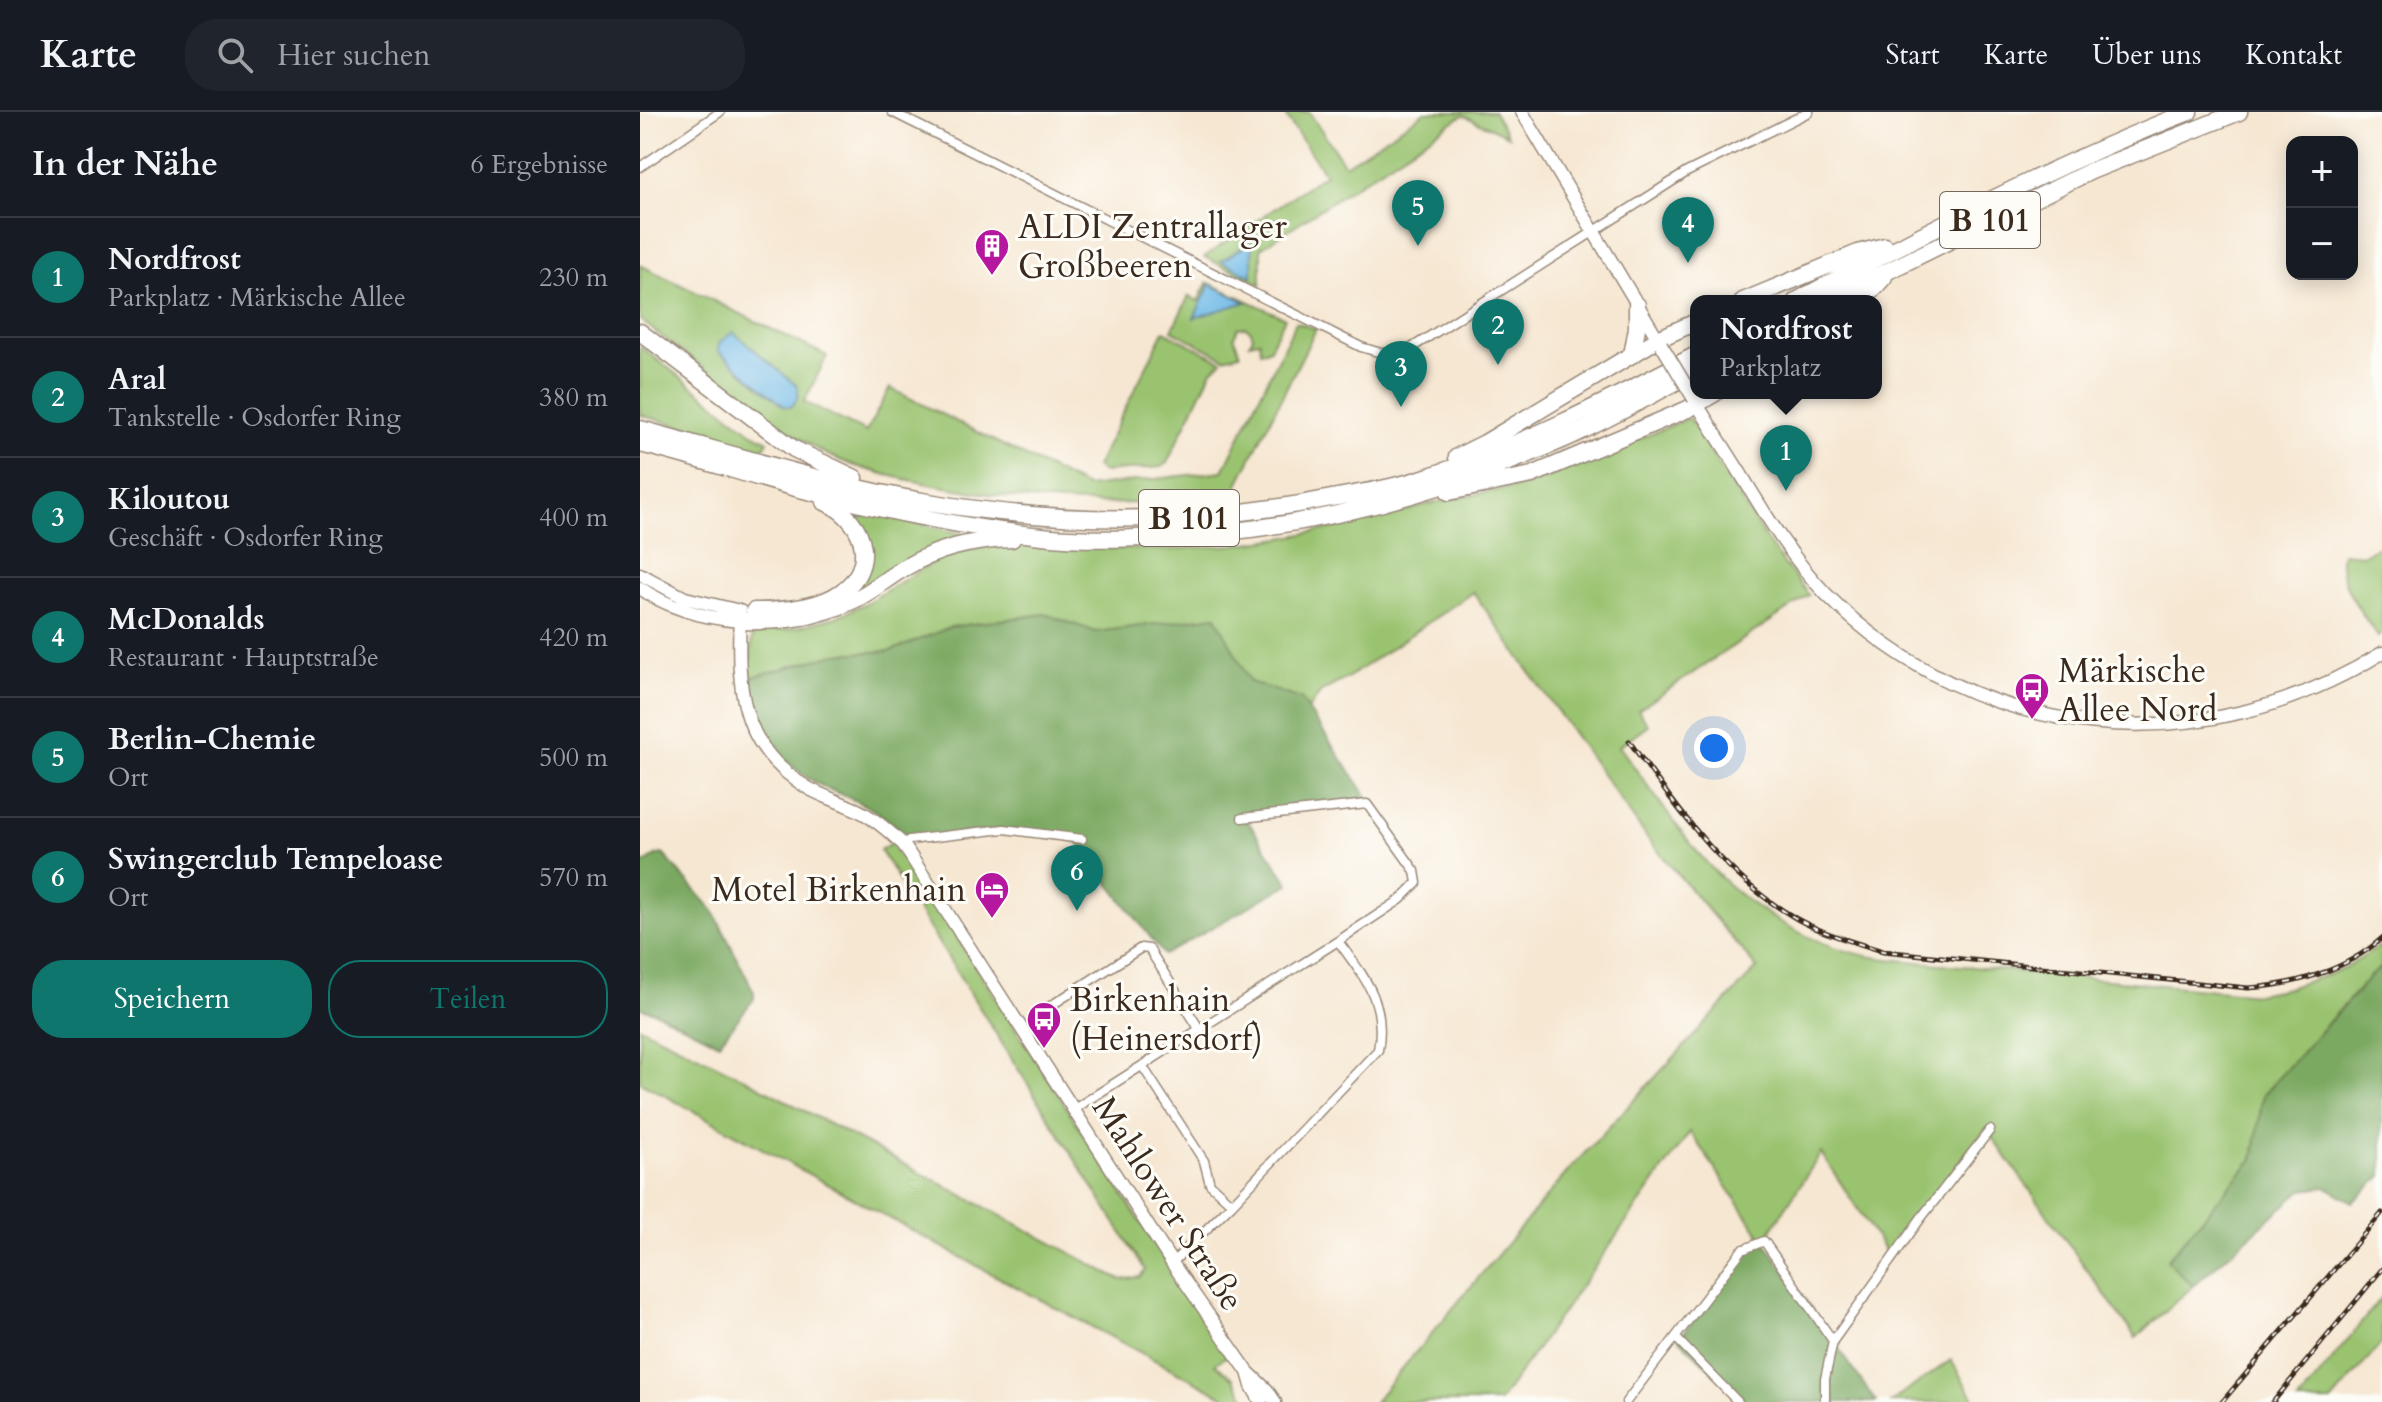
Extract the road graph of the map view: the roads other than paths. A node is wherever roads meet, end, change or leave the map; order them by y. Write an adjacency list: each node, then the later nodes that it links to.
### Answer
1 (720, 112): 7 (street)
2 (892, 112): 8 (street)
3 (1522, 112): 8 (main road)
4 (1809, 112): 8 (street)
5 (2189, 112): 9 (highway, B 101)
6 (2239, 112): 10 (highway, B 101)
7 (640, 167)
8 (1592, 232): 15 (main road)
9 (1909, 240): 11 (highway); 12 (highway, B 101)
10 (1890, 270): 13 (highway, B 101); 14 (highway)
11 (1757, 295)
12 (1807, 295)
13 (1839, 295)
14 (1863, 295)
15 (1637, 305): 18 (main road); 19 (highway)
16 (1690, 325): 18 (highway)
17 (640, 332): 31 (highway)
18 (1660, 341): 19 (highway); 22 (main road, bridge)
19 (1632, 355): 29 (highway)
20 (1690, 358): 29 (highway, B 101)
21 (1690, 374): 30 (highway, B 101)
22 (1690, 392)
23 (1694, 399): 25 (main road, bridge)
24 (1702, 399): 25 (highway)
25 (1696, 402): 30 (highway); 36 (main road)
26 (640, 429): 31 (highway, B 101)
27 (640, 444): 28 (highway, B 101)
28 (791, 486): 32 (highway, B 101); 35 (highway)
29 (1382, 488): 31 (highway, B 101)
30 (1423, 493): 32 (highway, B 101)
31 (900, 497)
32 (1042, 536): 35 (highway)
33 (640, 574): 35 (main road)
34 (640, 588): 35 (main road)
35 (740, 616): 39 (main road, Mahlower Straße)
36 (2382, 653)
37 (1242, 818): 40 (street)
38 (1082, 839): 39 (street)
39 (903, 844): 44 (main road, Mahlower Straße)
40 (1338, 941): 42 (street); 46 (street)
41 (1044, 1010): 42 (street)
42 (1200, 1030): 43 (street)
43 (1143, 1067): 44 (street); 46 (street)
44 (1074, 1109): 47 (main road, Mahlower Straße)
45 (1990, 1130): 49 (street)
46 (1232, 1204): 47 (street)
47 (1172, 1263): 50 (main road, Mahlower Straße)
48 (1677, 1339): 49 (street); 53 (street); 54 (street)
49 (1833, 1341): 55 (street)
50 (1248, 1372): 51 (main road, Mahlower Straße); 52 (main road, Mahlower Straße)
51 (1261, 1402)
52 (1275, 1402)
53 (1626, 1402)
54 (1738, 1402)
55 (1825, 1402)

